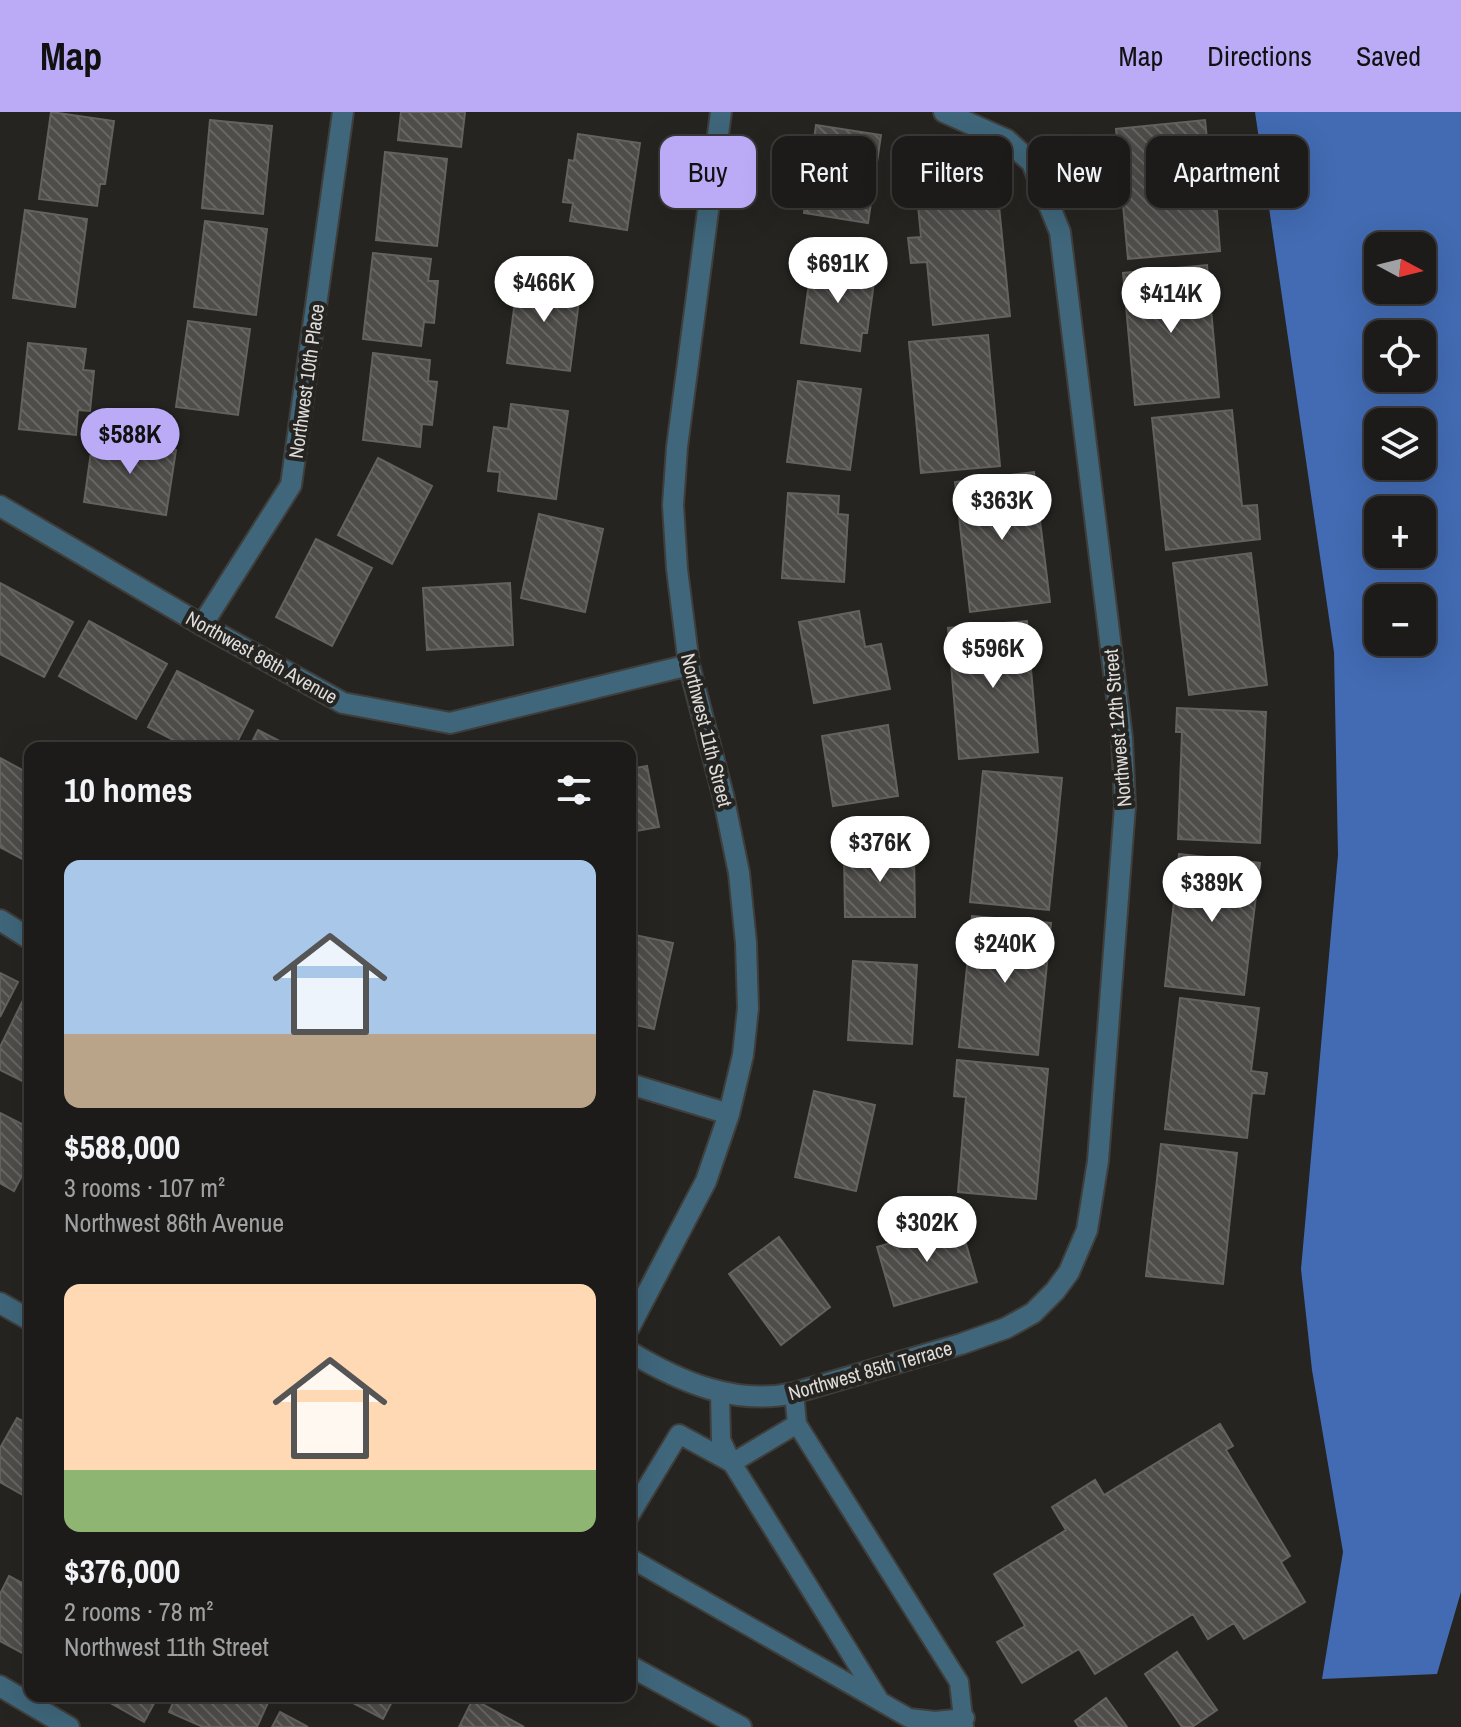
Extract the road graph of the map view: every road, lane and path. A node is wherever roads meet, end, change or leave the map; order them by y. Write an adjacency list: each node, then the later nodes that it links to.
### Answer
1 (343, 112): 5 (street, Northwest 10th Place)
2 (721, 112): 6 (street, Northwest 11th Street)
3 (944, 112): 11 (street, Northwest 12th Street)
4 (0, 506): 5 (street, Northwest 86th Avenue)
5 (202, 625): 6 (street, Northwest 86th Avenue)
6 (689, 665): 10 (street, Northwest 11th Street)
7 (0, 920): 8 (street)
8 (24, 935)
9 (636, 1086): 10 (street)
10 (729, 1114): 13 (street, Northwest 11th Street)
11 (1055, 1291): 17 (street, Northwest 85th Terrace)
12 (0, 1303): 14 (street)
13 (636, 1315)
14 (24, 1317)
15 (636, 1356): 16 (street, Northwest 85th Terrace)
16 (720, 1393): 17 (street, Northwest 85th Terrace); 19 (lane)
17 (794, 1393): 18 (lane)
18 (797, 1424): 19 (lane); 27 (lane)
19 (732, 1463): 20 (lane); 25 (lane)
20 (636, 1505)
21 (636, 1561): 25 (lane)
22 (636, 1669): 29 (street)
23 (0, 1686): 24 (street)
24 (24, 1700)
25 (879, 1701): 27 (lane)
26 (27, 1702): 28 (street)
27 (965, 1723)
28 (69, 1727)
29 (741, 1727)

